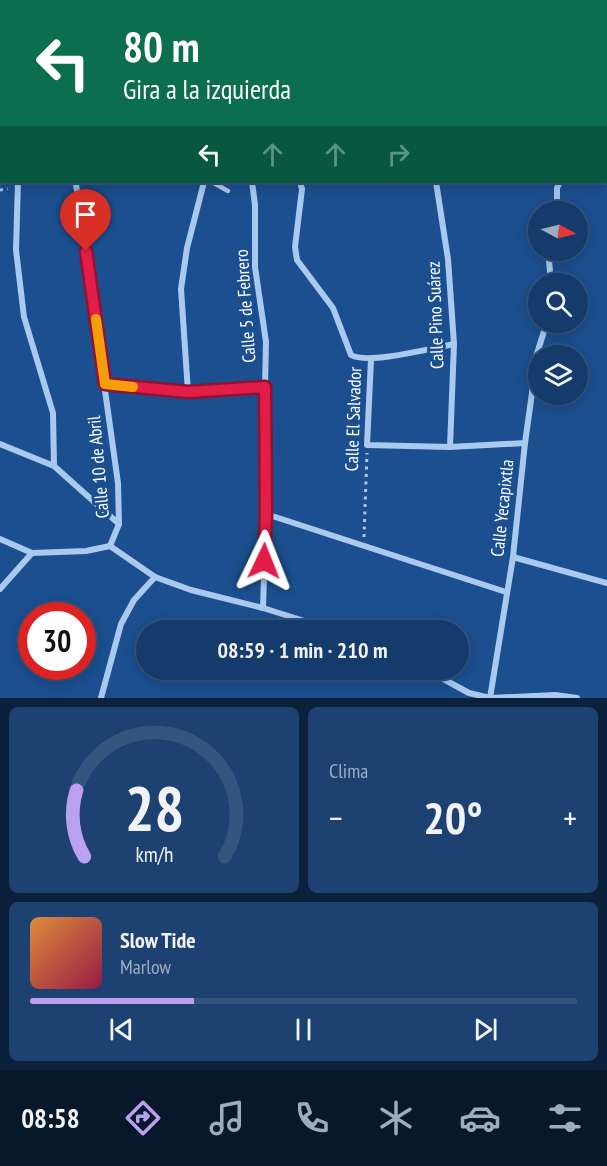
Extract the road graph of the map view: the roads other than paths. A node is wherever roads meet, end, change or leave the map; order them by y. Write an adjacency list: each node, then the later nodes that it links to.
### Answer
1 (18, 183): 20 (street)
2 (204, 183): 16 (street)
3 (214, 183): 9 (lane)
4 (252, 183): 15 (street, Calle 5 de Febrero)
5 (300, 183): 13 (street, Calle El Salvador)
6 (436, 183): 12 (street, Calle Pino Suárez)
7 (560, 183): 10 (street)
8 (76, 184): 14 (street, Calle 10 de Abril)
9 (228, 190)
10 (557, 201)
11 (544, 333): 17 (street, Calle Yecapixtla)
12 (454, 344): 13 (street); 19 (street, Calle Pino Suárez)
13 (371, 359): 19 (street, Calle El Salvador)
14 (105, 384): 16 (street); 22 (street, Calle 10 de Abril)
15 (265, 387): 16 (street); 21 (street, Calle 5 de Febrero)
16 (188, 392)
17 (525, 443): 19 (street); 26 (street, Calle Yecapixtla)
18 (0, 444): 20 (street)
19 (450, 447)
20 (54, 465): 22 (street)
21 (266, 514): 30 (street); 31 (street, Calle 5 de Febrero)
22 (119, 524): 24 (street, Calle 10 de Abril)
23 (0, 538): 25 (street)
24 (110, 546): 25 (street); 27 (street)
25 (32, 553): 29 (street)
26 (513, 557): 28 (street); 30 (street, Calle Yecapixtla)
27 (155, 577): 31 (street); 35 (street)
28 (607, 583)
29 (0, 589)
30 (506, 592): 36 (street, Calle Yecapixtla)
31 (263, 608): 32 (street)
32 (301, 620)
33 (445, 680): 36 (street)
34 (514, 697): 36 (street); 37 (street)
35 (101, 698)
36 (490, 698)
37 (577, 698)

